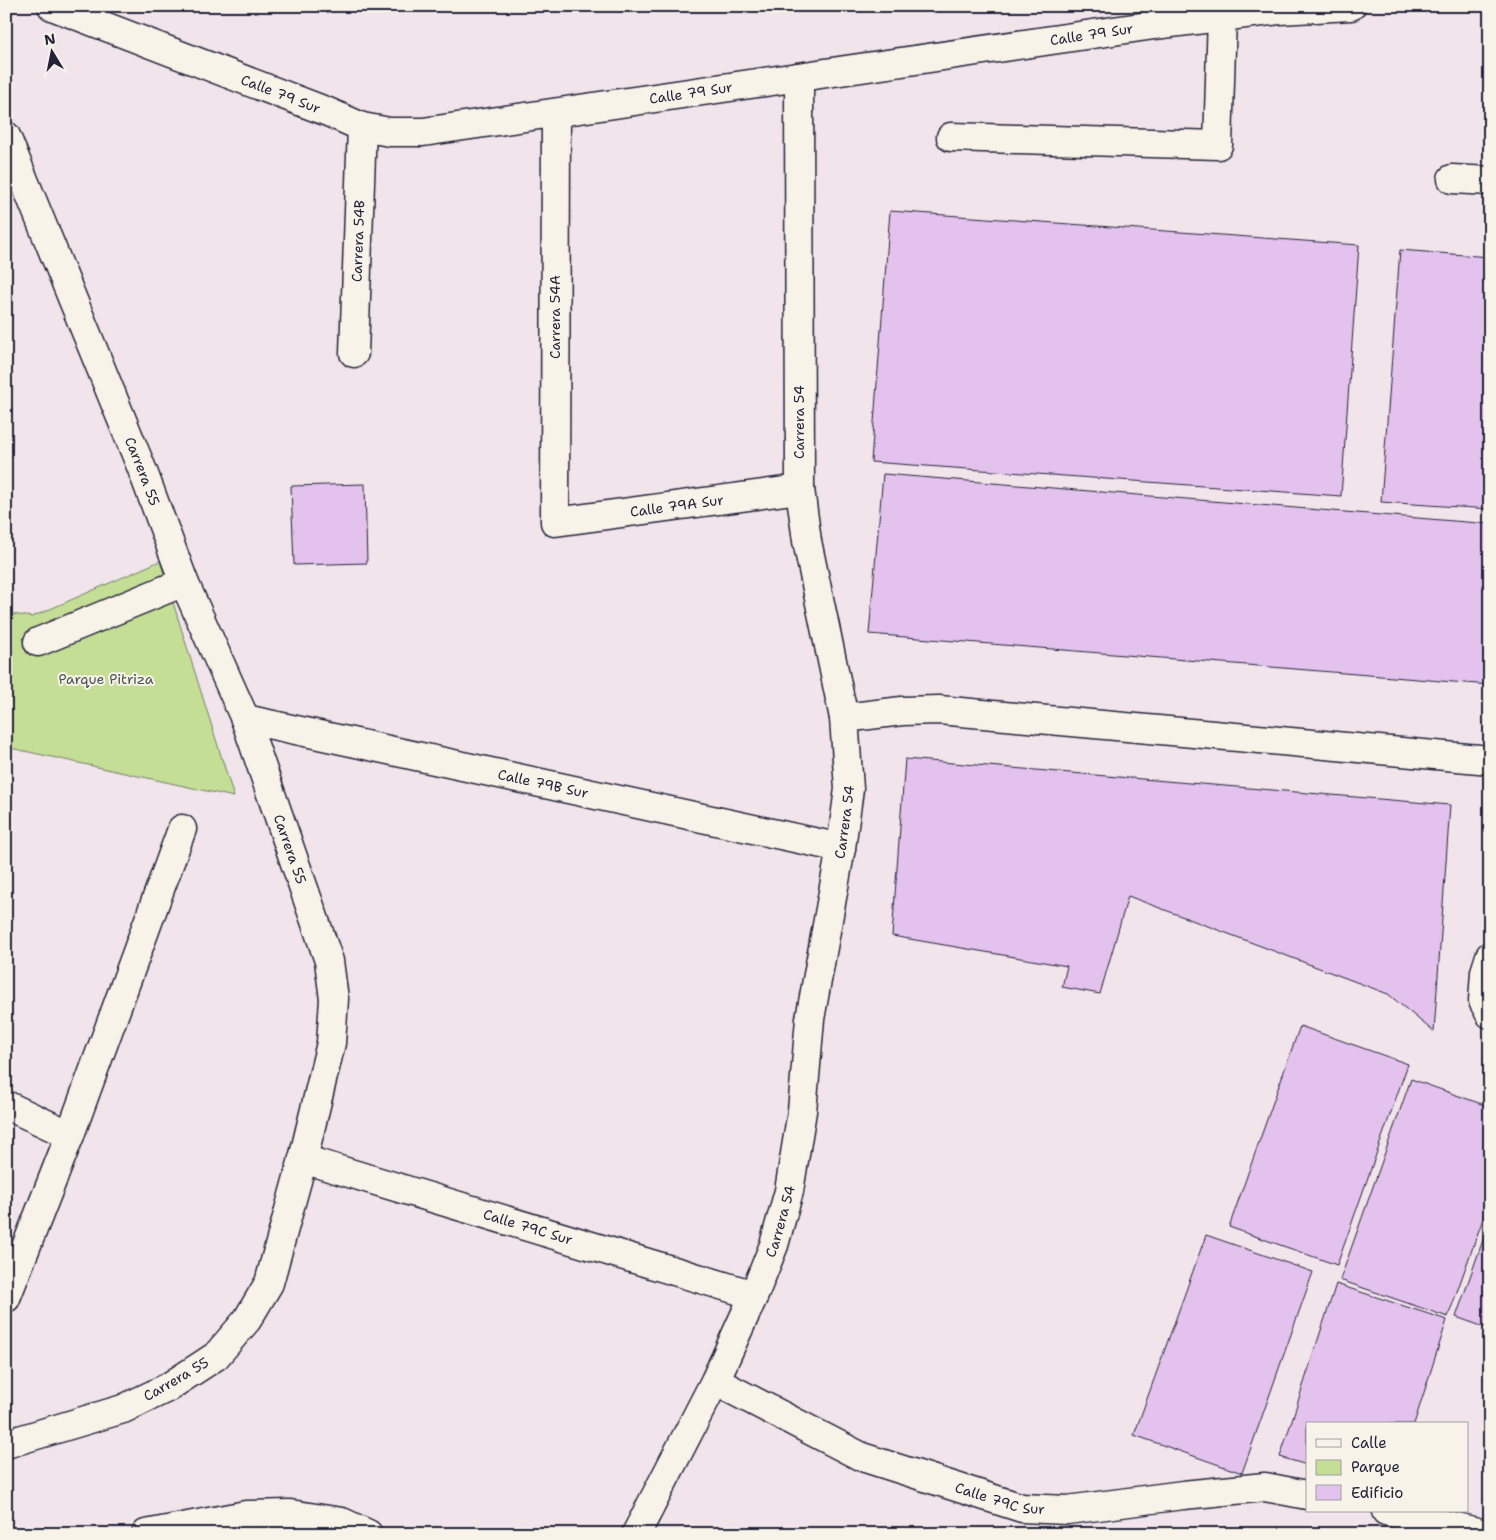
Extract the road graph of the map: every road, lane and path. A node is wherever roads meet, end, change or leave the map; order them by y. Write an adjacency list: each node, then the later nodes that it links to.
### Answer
1 (52, 6): 6 (street, Calle 79 Sur)
2 (1351, 6): 3 (street, Calle 79 Sur)
3 (1222, 16): 4 (street, Calle 79 Sur); 8 (street)
4 (799, 77): 5 (street, Calle 79 Sur); 12 (street, Carrera 54)
5 (556, 112): 6 (street, Calle 79 Sur); 13 (street, Carrera 54A)
6 (362, 127): 11 (street, Carrera 54B)
7 (6, 136): 14 (street, Carrera 55)
8 (952, 137)
9 (1452, 179): 10 (street)
10 (1490, 181)
11 (354, 354)
12 (800, 489): 13 (street, Calle 79A Sur); 16 (street, Carrera 54)
13 (555, 522)
14 (184, 582): 15 (street); 17 (street, Carrera 55)
15 (38, 642)
16 (844, 718): 18 (street); 20 (street, Carrera 54)
17 (245, 720): 20 (street, Calle 79B Sur); 25 (street, Carrera 55)
18 (1490, 760)
19 (182, 829): 24 (street)
20 (841, 848): 26 (street, Carrera 54)
21 (1490, 956): 22 (street)
22 (1490, 1014)
23 (6, 1105): 24 (street)
24 (70, 1135): 27 (street)
25 (303, 1159): 26 (street, Calle 79C Sur); 29 (street, Carrera 55)
26 (754, 1295): 28 (street, Carrera 54)
27 (6, 1298)
28 (715, 1381): 30 (street, Calle 79C Sur); 34 (street, Carrera 54)
29 (6, 1444)
30 (1306, 1495)
31 (1390, 1512): 35 (street)
32 (146, 1534): 33 (street)
33 (368, 1534)
34 (636, 1534)
35 (1486, 1534)

